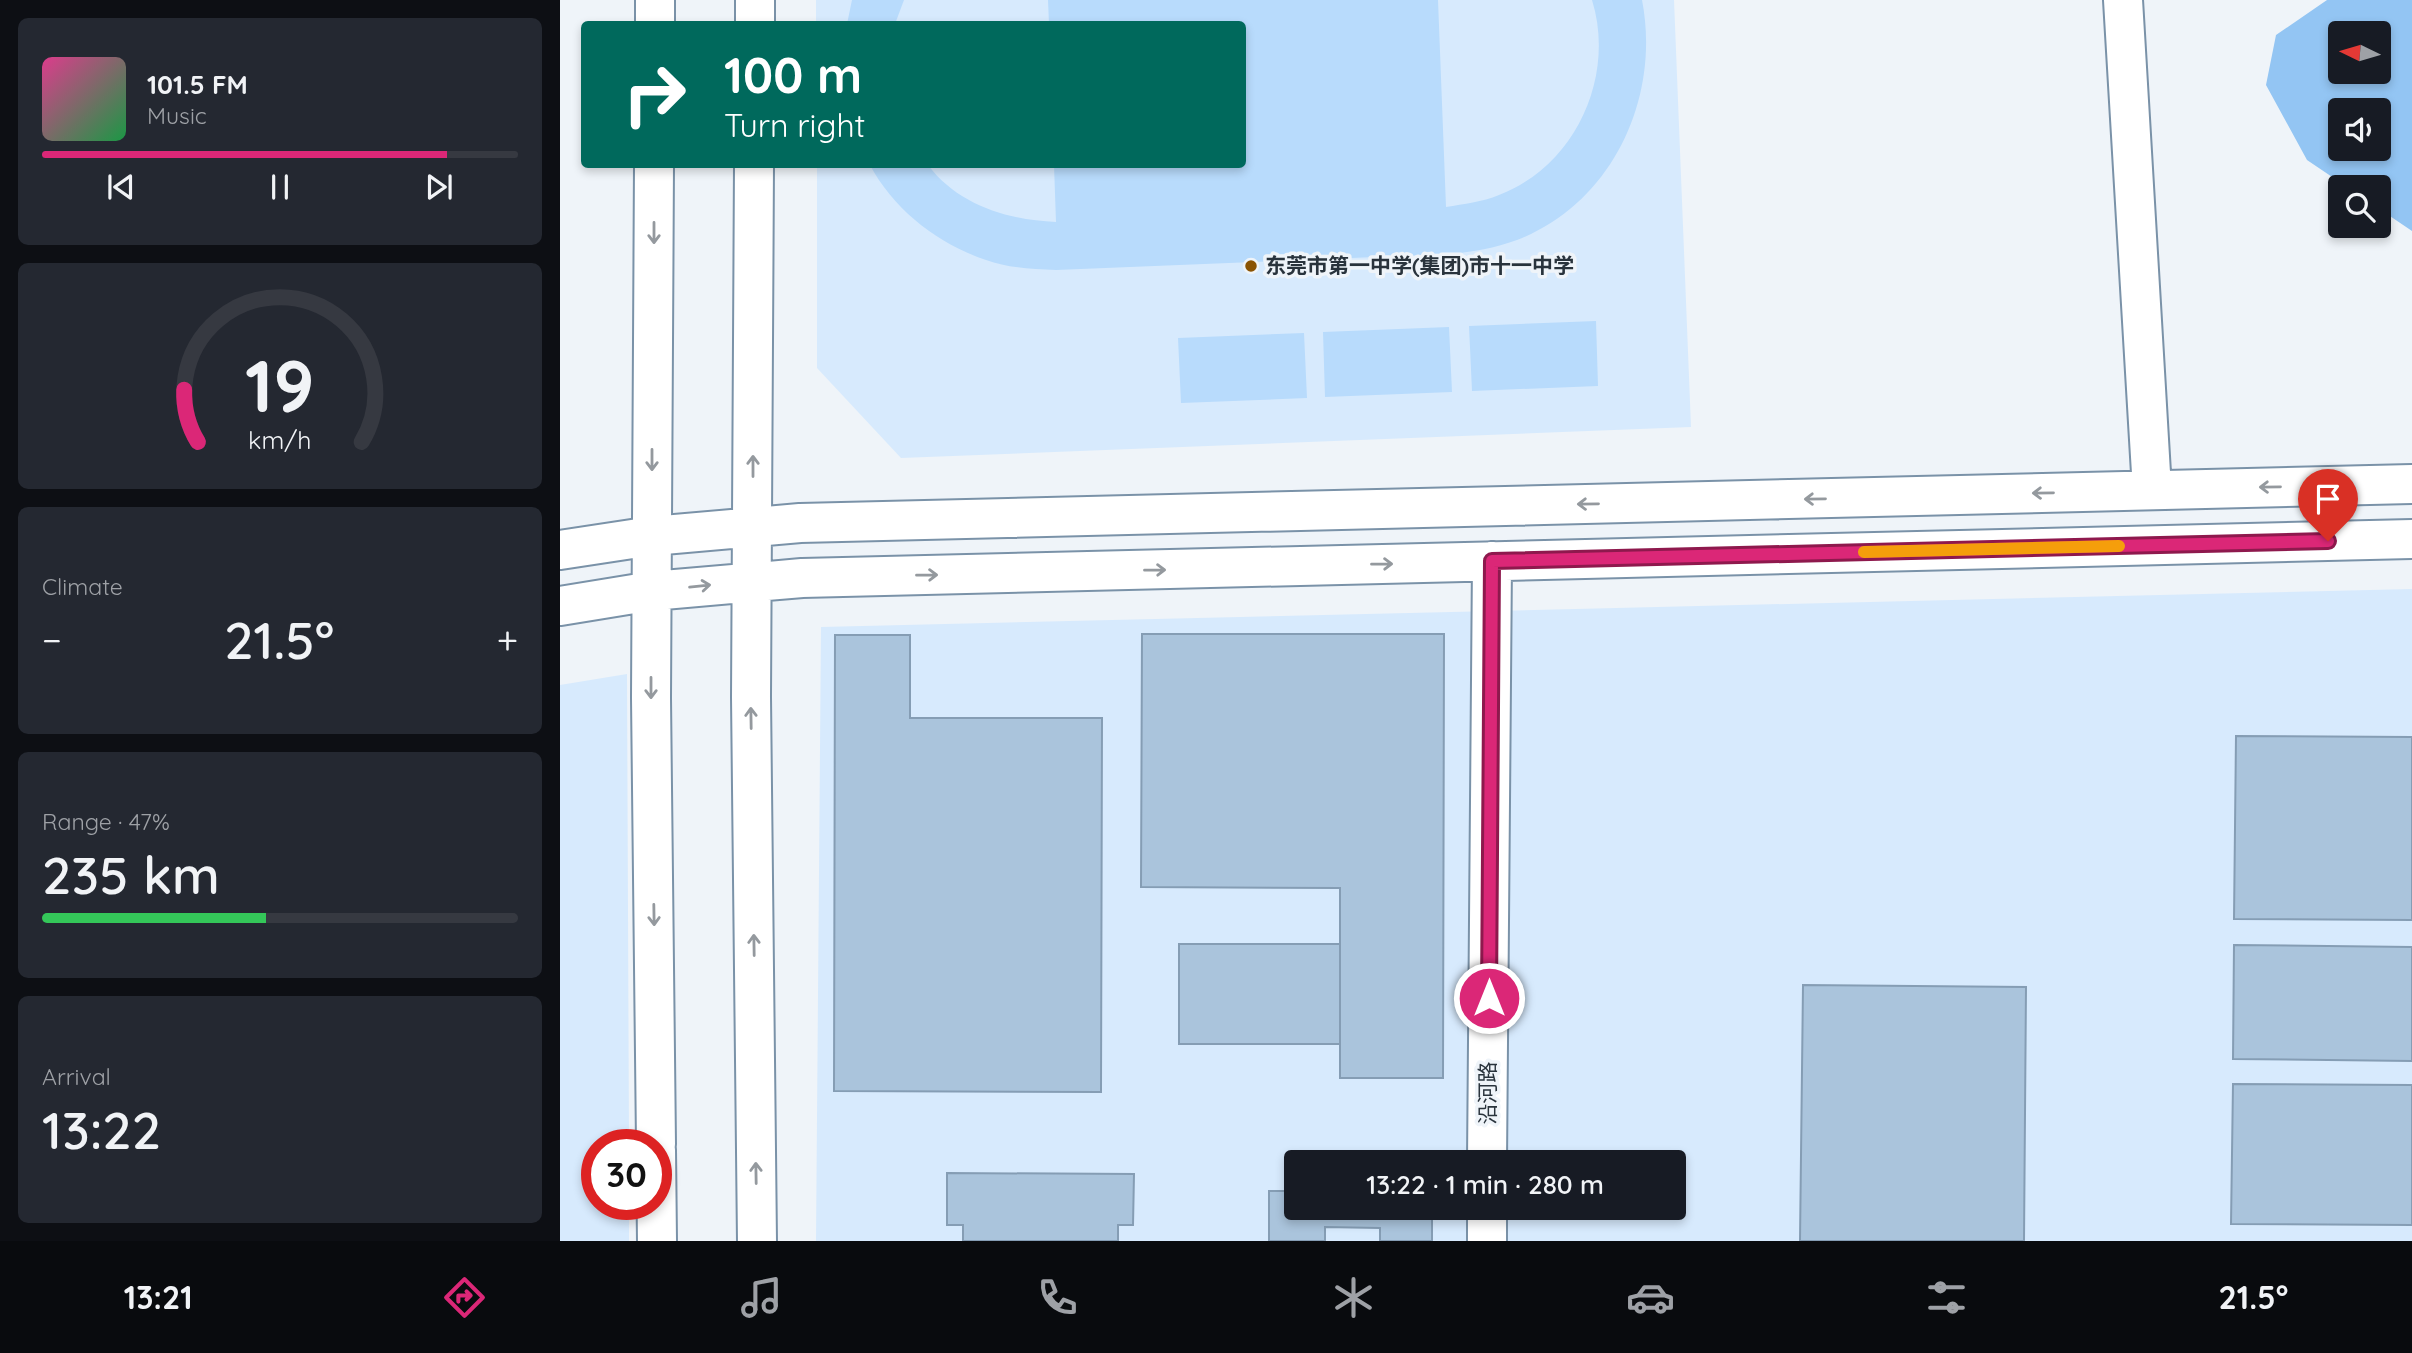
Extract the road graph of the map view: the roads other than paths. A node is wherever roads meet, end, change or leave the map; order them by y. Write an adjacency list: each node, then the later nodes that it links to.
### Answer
1 (655, 0): 4 (street)
2 (755, 0): 5 (street)
3 (2123, 0): 9 (street)
4 (655, 21)
5 (755, 21)
6 (654, 168): 11 (street, one-way to 11)
7 (754, 168): 10 (street, one-way to 7)
8 (2412, 484): 9 (street, one-way to 9)
9 (2151, 490): 10 (street, one-way to 10)
10 (752, 526): 11 (street); 15 (street)
11 (652, 536): 13 (street); 16 (street)
12 (2412, 539): 14 (street)
13 (560, 550)
14 (1492, 561): 15 (street, one-way to 14); 19 (street, 沿河路)
15 (752, 581): 16 (street, one-way to 15); 23 (street, one-way to 15)
16 (652, 591): 17 (street); 18 (street, one-way to 18)
17 (560, 606)
18 (656, 1129)
19 (1487, 1150)
20 (657, 1220): 22 (street)
21 (1487, 1220): 24 (street)
22 (657, 1241)
23 (757, 1241)
24 (1487, 1241)

